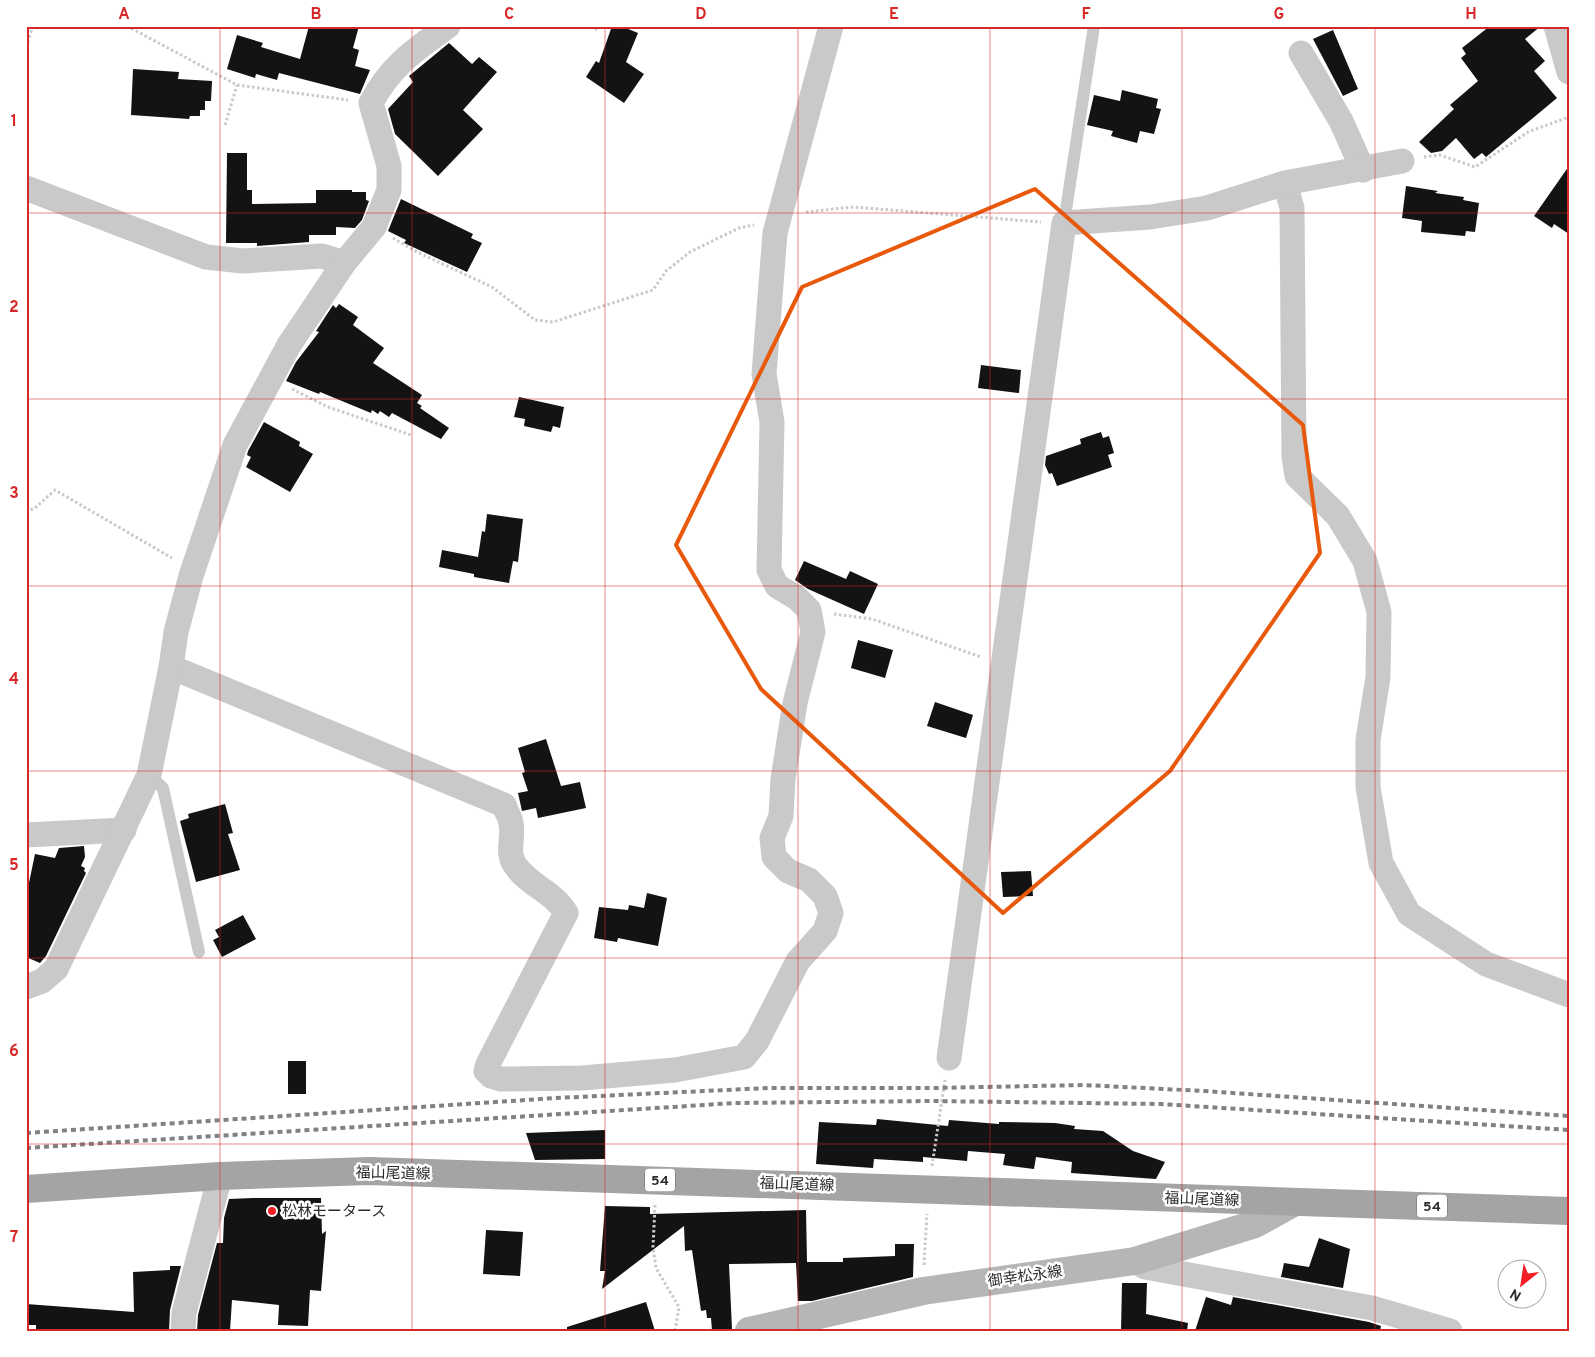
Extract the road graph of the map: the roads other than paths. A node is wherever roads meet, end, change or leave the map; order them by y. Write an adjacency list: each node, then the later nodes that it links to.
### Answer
1 (448, 26): 12 (street)
2 (831, 26): 13 (street)
3 (1094, 26): 11 (lane)
4 (1556, 26): 6 (street)
5 (1301, 53): 8 (street)
6 (1569, 72)
7 (1402, 161): 8 (street)
8 (1362, 170): 9 (street)
9 (1285, 184): 11 (street); 19 (street)
10 (26, 188): 12 (street)
11 (1064, 223): 20 (street)
12 (344, 263): 13 (street)
13 (171, 667): 14 (street)
14 (149, 775): 15 (street); 17 (lane)
15 (124, 830): 16 (street); 18 (street)
16 (26, 835)
17 (199, 952)
18 (26, 987)
19 (1569, 995)
20 (949, 1058)
21 (220, 1176): 22 (main road, 福山尾道線 / 54); 23 (main road, 福山尾道線 / 54); 26 (street)
22 (26, 1189)
23 (1295, 1202): 24 (main road, 福山尾道線 / 54); 25 (main road, 御幸松永線)
24 (1569, 1210)
25 (1135, 1260): 27 (main road, 御幸松永線); 28 (street)
26 (183, 1331)
27 (750, 1331)
28 (1450, 1331)

